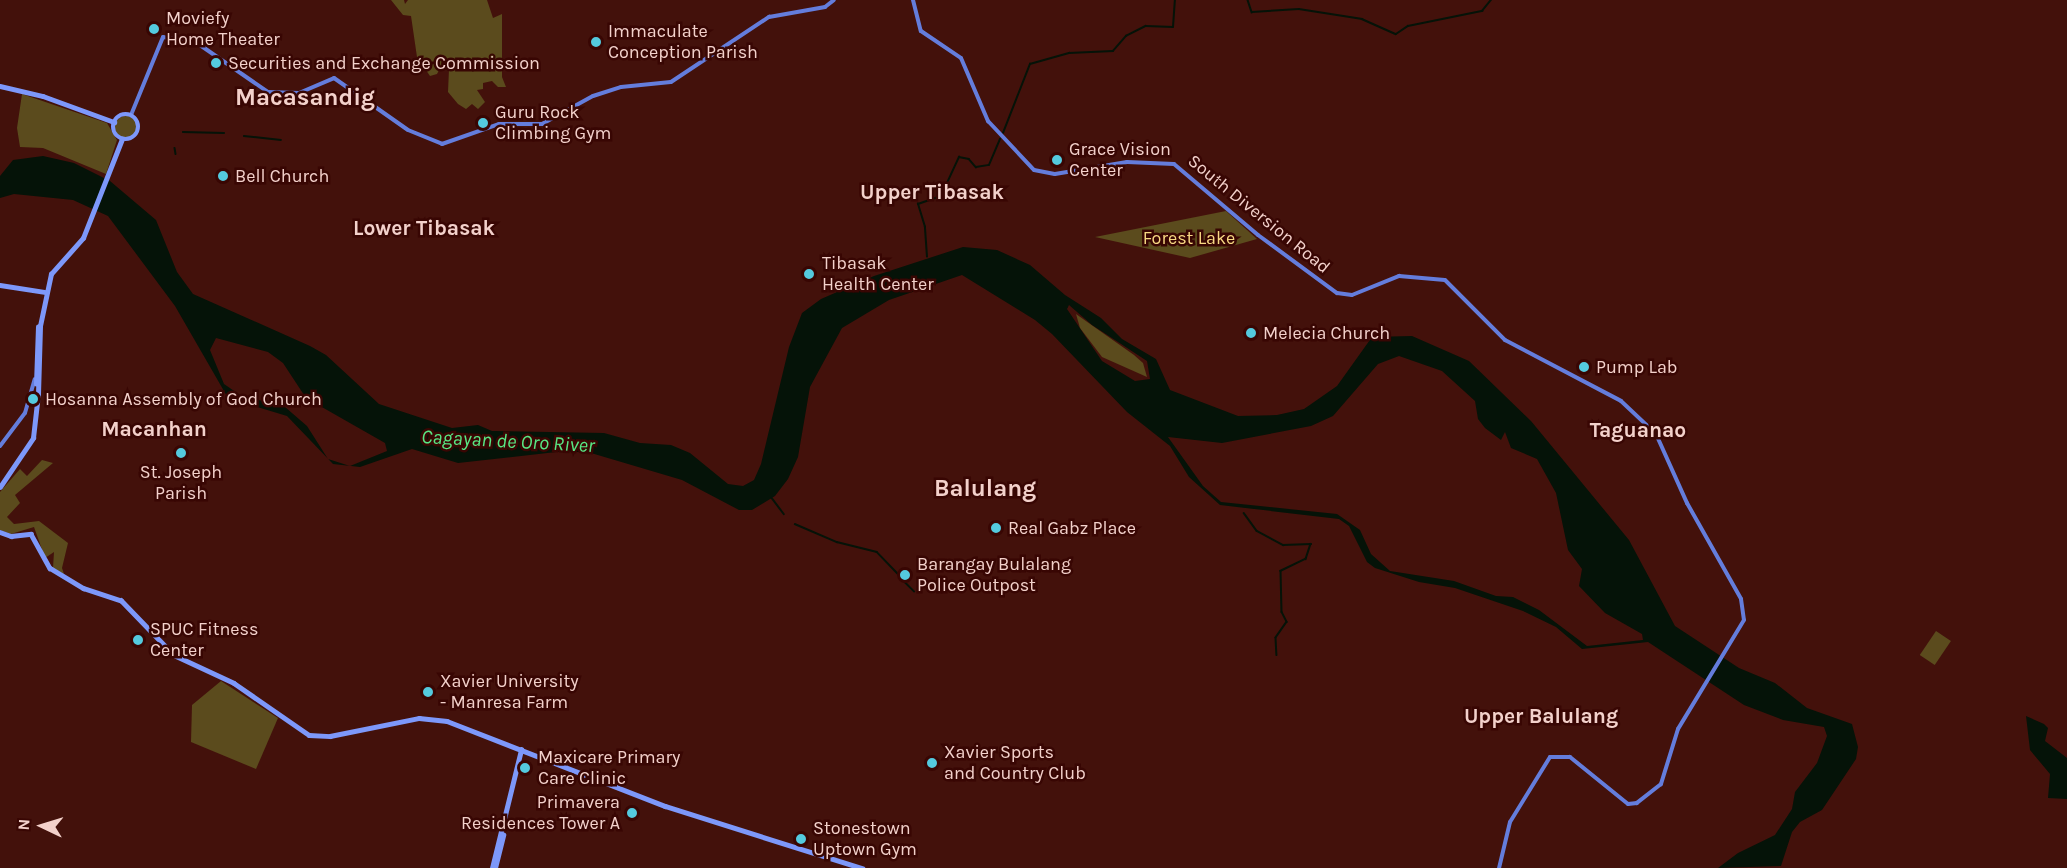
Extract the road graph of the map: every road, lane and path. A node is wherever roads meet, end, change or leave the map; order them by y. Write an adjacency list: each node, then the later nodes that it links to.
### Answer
1 (834, 0): 4 (main road)
2 (913, 0): 20 (main road, South Diversion Road)
3 (0, 86): 5 (main road)
4 (131, 115): 5 (main road); 6 (main road)
5 (114, 122): 6 (main road)
6 (122, 139): 8 (main road)
7 (0, 285): 8 (main road)
8 (45, 292): 9 (main road)
9 (41, 320): 10 (main road); 12 (main road, bridge)
10 (37, 369): 11 (main road); 12 (main road); 13 (main road)
11 (35, 381): 12 (main road); 13 (main road)
12 (38, 401): 15 (main road)
13 (29, 403): 14 (main road)
14 (0, 446)
15 (0, 488)
16 (0, 532): 17 (main road)
17 (522, 751): 18 (main road); 19 (main road)
18 (493, 868)
19 (862, 868)
20 (1499, 868)

